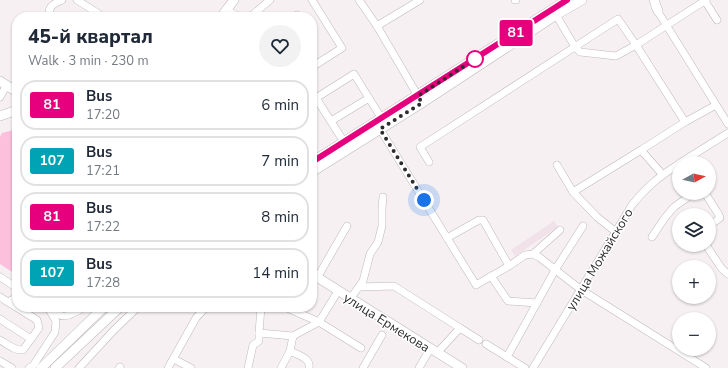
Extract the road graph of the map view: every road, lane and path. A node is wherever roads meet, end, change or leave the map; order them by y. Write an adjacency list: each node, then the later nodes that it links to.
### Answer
1 (62, 0): 14 (street)
2 (77, 0): 15 (street)
3 (234, 0): 16 (main road)
4 (270, 0): 17 (street)
5 (312, 0): 24 (street)
6 (359, 0): 20 (street)
7 (420, 0): 20 (street)
8 (567, 0): 30 (main road)
9 (582, 0): 18 (main road)
10 (651, 0): 13 (street)
11 (654, 0): 13 (main road)
12 (706, 0): 19 (street); 21 (street)
13 (658, 11): 21 (street)
14 (49, 12)
15 (95, 12)
16 (225, 12)
17 (256, 12)
18 (556, 15): 23 (street); 30 (main road)
19 (717, 20)
20 (376, 26): 30 (street)
21 (667, 26): 22 (street); 31 (street)
22 (636, 45): 23 (street); 23 (street); 36 (street)
23 (575, 47): 44 (street)
24 (317, 64)
25 (4, 83): 26 (street)
26 (0, 97)
27 (317, 97): 28 (street)
28 (369, 98): 34 (street); 35 (street)
29 (317, 100): 35 (street)
30 (420, 100): 34 (main road); 38 (main road)
31 (716, 105): 36 (street); 37 (street)
32 (12, 112): 33 (main road)
33 (0, 116)
34 (382, 119): 40 (main road)
35 (331, 121): 40 (street)
36 (685, 122): 41 (street)
37 (728, 124)
38 (380, 129): 47 (main road); 59 (street)
39 (728, 133): 42 (street, улица Можайского)
40 (344, 142): 43 (main road)
41 (641, 150): 48 (street); 49 (street)
42 (693, 156)
43 (317, 159)
44 (429, 162)
45 (557, 165): 49 (street)
46 (672, 168): 48 (street, улица Можайского)
47 (317, 169)
48 (662, 174): 57 (street, улица Можайского)
49 (573, 192): 57 (street)
50 (383, 197): 71 (street)
51 (684, 200): 58 (street)
52 (716, 210): 53 (street)
53 (716, 221)
54 (347, 226): 64 (street)
55 (583, 226): 63 (street)
56 (560, 230): 61 (street)
57 (616, 232): 72 (street, улица Можайского)
58 (652, 237)
59 (447, 238): 62 (street); 66 (street)
60 (711, 252): 65 (street)
61 (532, 254): 62 (street); 63 (street)
62 (510, 266): 66 (street)
63 (555, 270): 72 (street); 78 (street)
64 (317, 271)
65 (728, 274)
66 (491, 276): 78 (street)
67 (0, 277): 69 (street); 70 (street)
68 (317, 278): 73 (main road, улица Ермекова)
69 (12, 285)
70 (0, 287)
71 (359, 287): 75 (street); 92 (street)
72 (580, 289): 119 (street, улица Можайского); 120 (street)
73 (338, 292): 75 (main road, улица Ермекова); 91 (street)
74 (0, 297): 77 (street)
75 (350, 299): 102 (main road, улица Ермекова)
76 (12, 300): 77 (street)
77 (8, 302): 79 (street)
78 (537, 303): 103 (street)
79 (12, 304)
80 (24, 312): 96 (street)
81 (50, 312): 106 (street)
82 (53, 312): 83 (street)
83 (77, 312)
84 (98, 312): 106 (main road)
85 (115, 312): 108 (main road)
86 (133, 312): 109 (street)
87 (201, 312): 104 (street)
88 (261, 312): 93 (street)
89 (296, 312): 91 (street)
90 (0, 319): 96 (street)
91 (319, 322): 95 (street); 100 (street)
92 (460, 328): 98 (street); 102 (street)
93 (259, 333): 95 (street); 112 (street)
94 (382, 335): 115 (street)
95 (293, 336): 101 (street)
96 (31, 339): 97 (street)
97 (0, 340)
98 (479, 340)
99 (486, 344): 103 (street)
100 (360, 348)
101 (290, 351): 113 (street); 114 (street)
102 (434, 351): 116 (street); 117 (main road, улица Ермекова)
103 (507, 357): 118 (street)
104 (174, 359): 110 (street); 111 (street)
105 (0, 361): 107 (street)
106 (34, 367)
107 (12, 368)
108 (55, 368)
109 (80, 368)
110 (168, 368)
111 (192, 368)
112 (248, 368)
113 (281, 368)
114 (309, 368)
115 (363, 368)
116 (419, 368)
117 (462, 368)
118 (525, 368)
119 (533, 368)
120 (706, 368)

